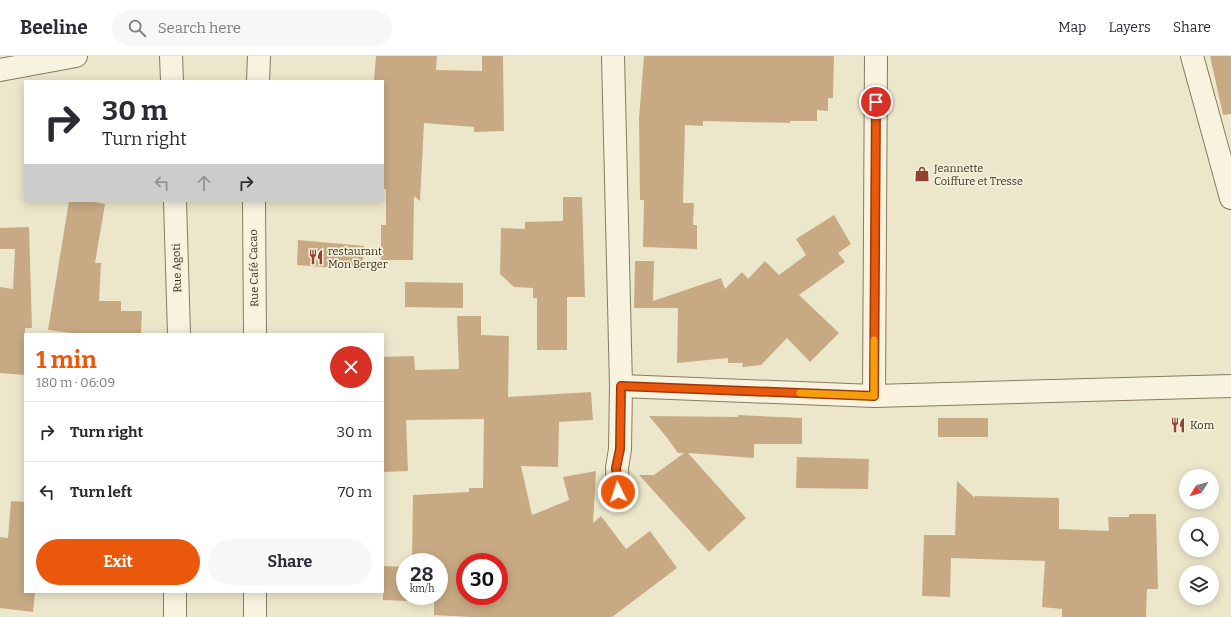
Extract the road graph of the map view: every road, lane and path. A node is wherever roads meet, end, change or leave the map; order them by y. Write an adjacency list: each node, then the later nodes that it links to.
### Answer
1 (76, 56): 7 (street)
2 (171, 56): 8 (street)
3 (259, 56): 9 (street)
4 (613, 56): 15 (street)
5 (876, 56): 17 (street)
6 (1192, 56): 10 (street)
7 (0, 70)
8 (172, 80)
9 (258, 80)
10 (1231, 198)
11 (175, 202): 13 (street, Rue Agoti)
12 (254, 202): 14 (street, Rue Café Cacao)
13 (179, 333)
14 (255, 333)
15 (621, 386): 17 (street); 18 (street)
16 (1231, 386): 17 (street)
17 (874, 396)
18 (618, 492)
19 (175, 593): 21 (street)
20 (255, 593): 22 (street)
21 (175, 617)
22 (255, 617)

